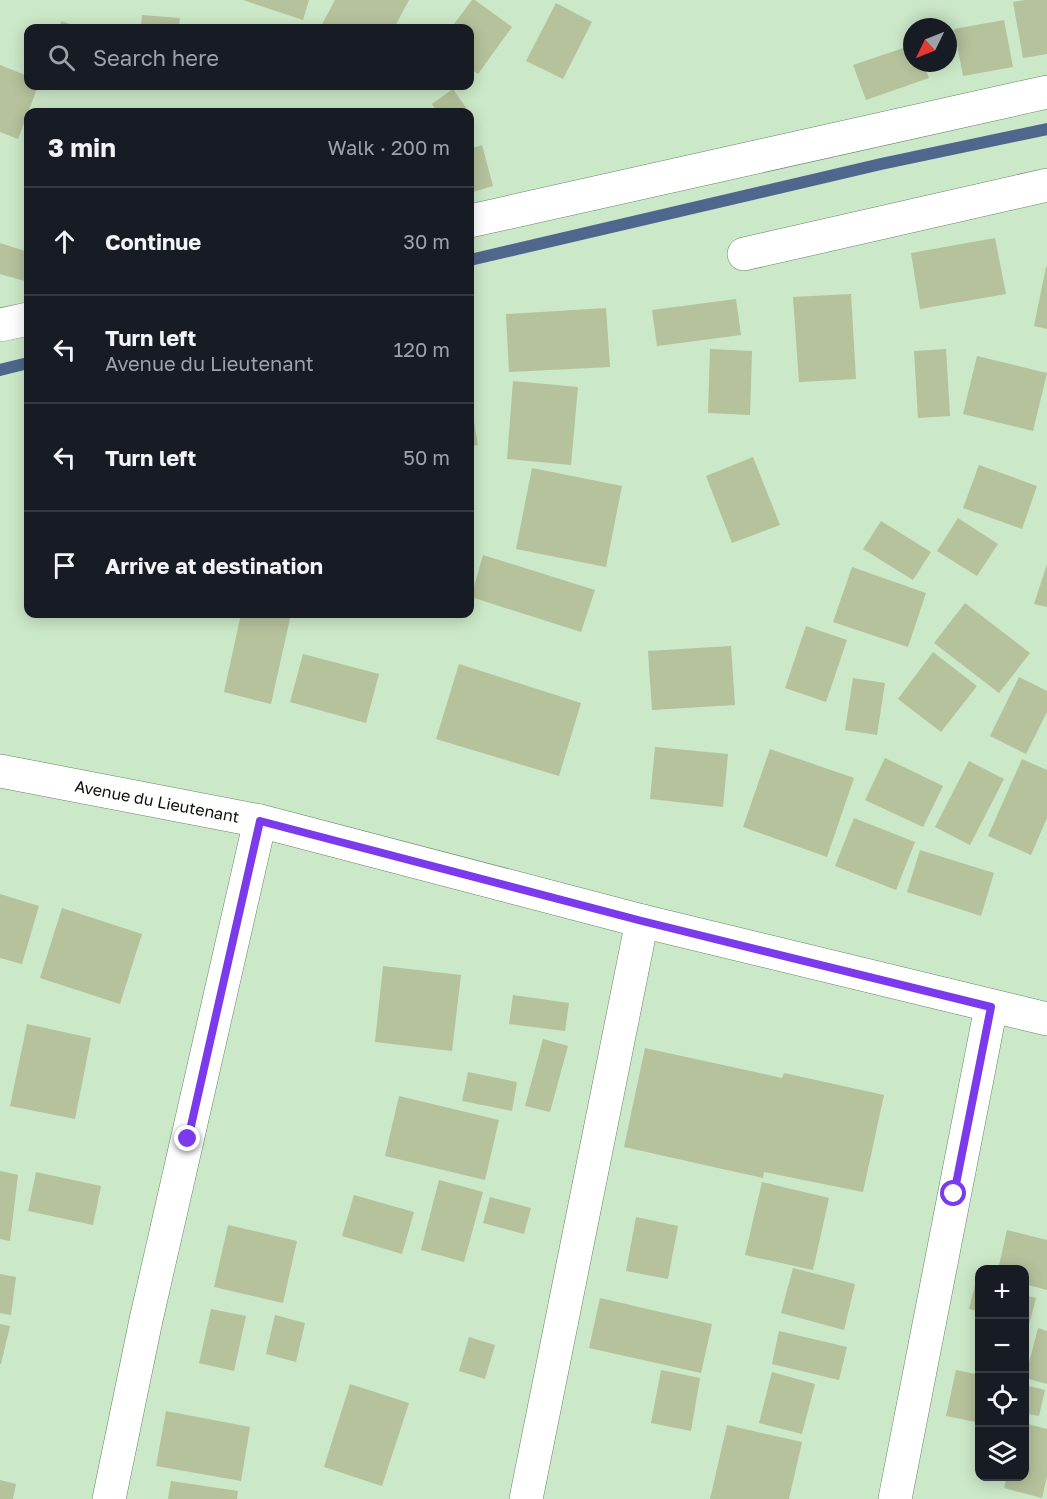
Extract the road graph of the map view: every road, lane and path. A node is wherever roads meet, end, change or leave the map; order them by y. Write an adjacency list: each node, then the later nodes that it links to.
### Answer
1 (1047, 92): 3 (street)
2 (1047, 185): 4 (street)
3 (474, 220)
4 (744, 254)
5 (24, 320): 6 (street)
6 (0, 325)
7 (0, 771): 8 (street, Avenue du Lieutenant)
8 (260, 821): 9 (street, Avenue du Lieutenant); 12 (street)
9 (642, 921): 10 (street, Avenue du Lieutenant); 13 (street)
10 (991, 1007): 11 (street, Avenue du Lieutenant); 14 (street)
11 (1047, 1019)
12 (109, 1499)
13 (526, 1499)
14 (895, 1499)

